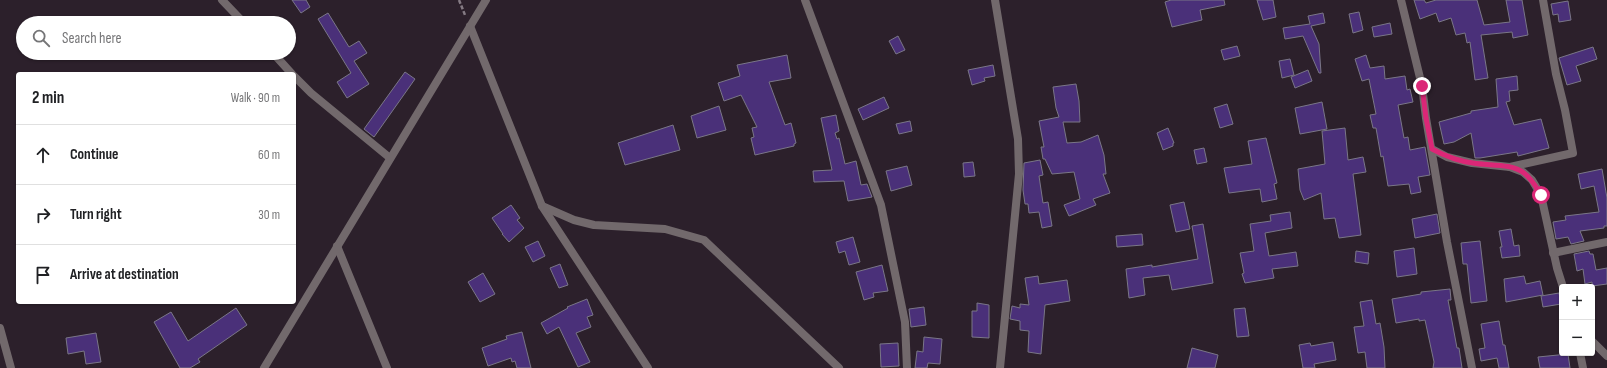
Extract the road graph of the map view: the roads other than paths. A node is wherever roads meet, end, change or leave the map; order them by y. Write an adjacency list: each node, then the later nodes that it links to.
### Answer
1 (222, 0): 7 (street)
2 (486, 0): 8 (street)
3 (805, 0): 29 (street)
4 (995, 0): 30 (street)
5 (1401, 0): 12 (street)
6 (1543, 0): 14 (street)
7 (237, 16)
8 (470, 26): 13 (street); 15 (street)
9 (279, 60): 10 (street)
10 (290, 72)
11 (296, 78): 13 (street)
12 (1432, 149): 14 (street); 31 (street)
13 (390, 158): 17 (street)
14 (1510, 167): 18 (street)
15 (542, 206): 27 (street); 28 (street)
16 (1607, 242): 18 (street)
17 (337, 246): 25 (street); 26 (street)
18 (1553, 253): 19 (street)
19 (1562, 284)
20 (0, 328): 24 (street)
21 (1595, 344): 23 (street)
22 (1581, 356): 32 (street)
23 (1607, 356)
24 (11, 368)
25 (264, 368)
26 (387, 368)
27 (648, 368)
28 (839, 368)
29 (907, 368)
30 (1000, 368)
31 (1472, 368)
32 (1583, 368)

